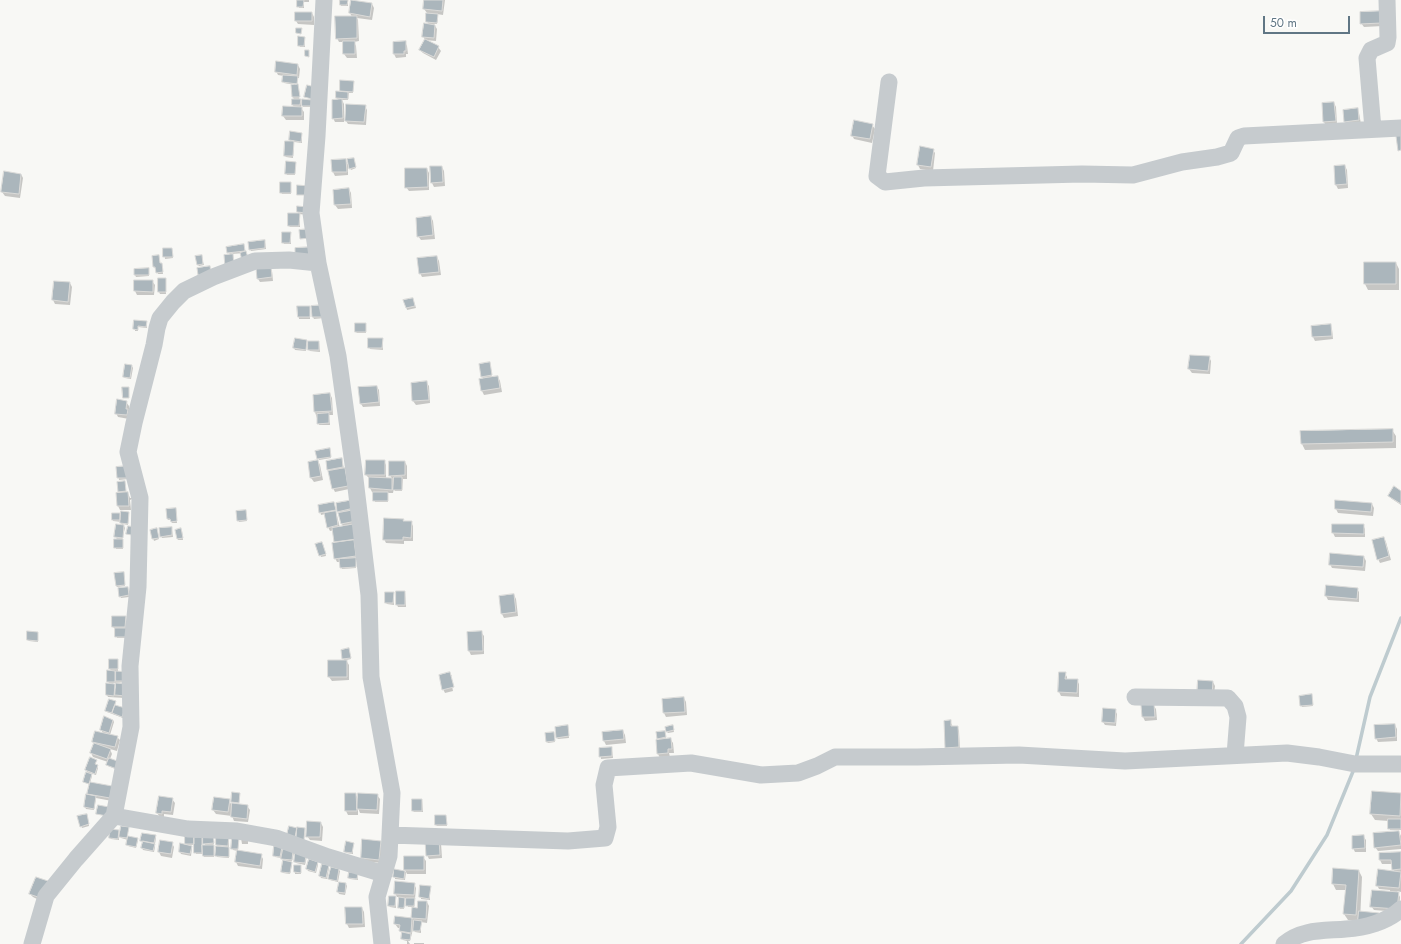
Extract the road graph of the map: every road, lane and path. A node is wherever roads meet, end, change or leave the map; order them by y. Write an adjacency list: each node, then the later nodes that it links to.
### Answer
1 (324, 0): 6 (street)
2 (1387, 0): 4 (street)
3 (889, 82): 4 (street)
4 (1373, 128): 5 (street)
5 (1401, 128)
6 (318, 262): 10 (street); 11 (street)
7 (1135, 697): 8 (street)
8 (1235, 755): 9 (street); 11 (street)
9 (1401, 764)
10 (114, 816): 12 (street); 14 (street)
11 (390, 835): 12 (street)
12 (384, 874): 15 (street)
13 (1401, 909): 16 (street)
14 (32, 944)
15 (382, 944)
16 (1284, 944)

